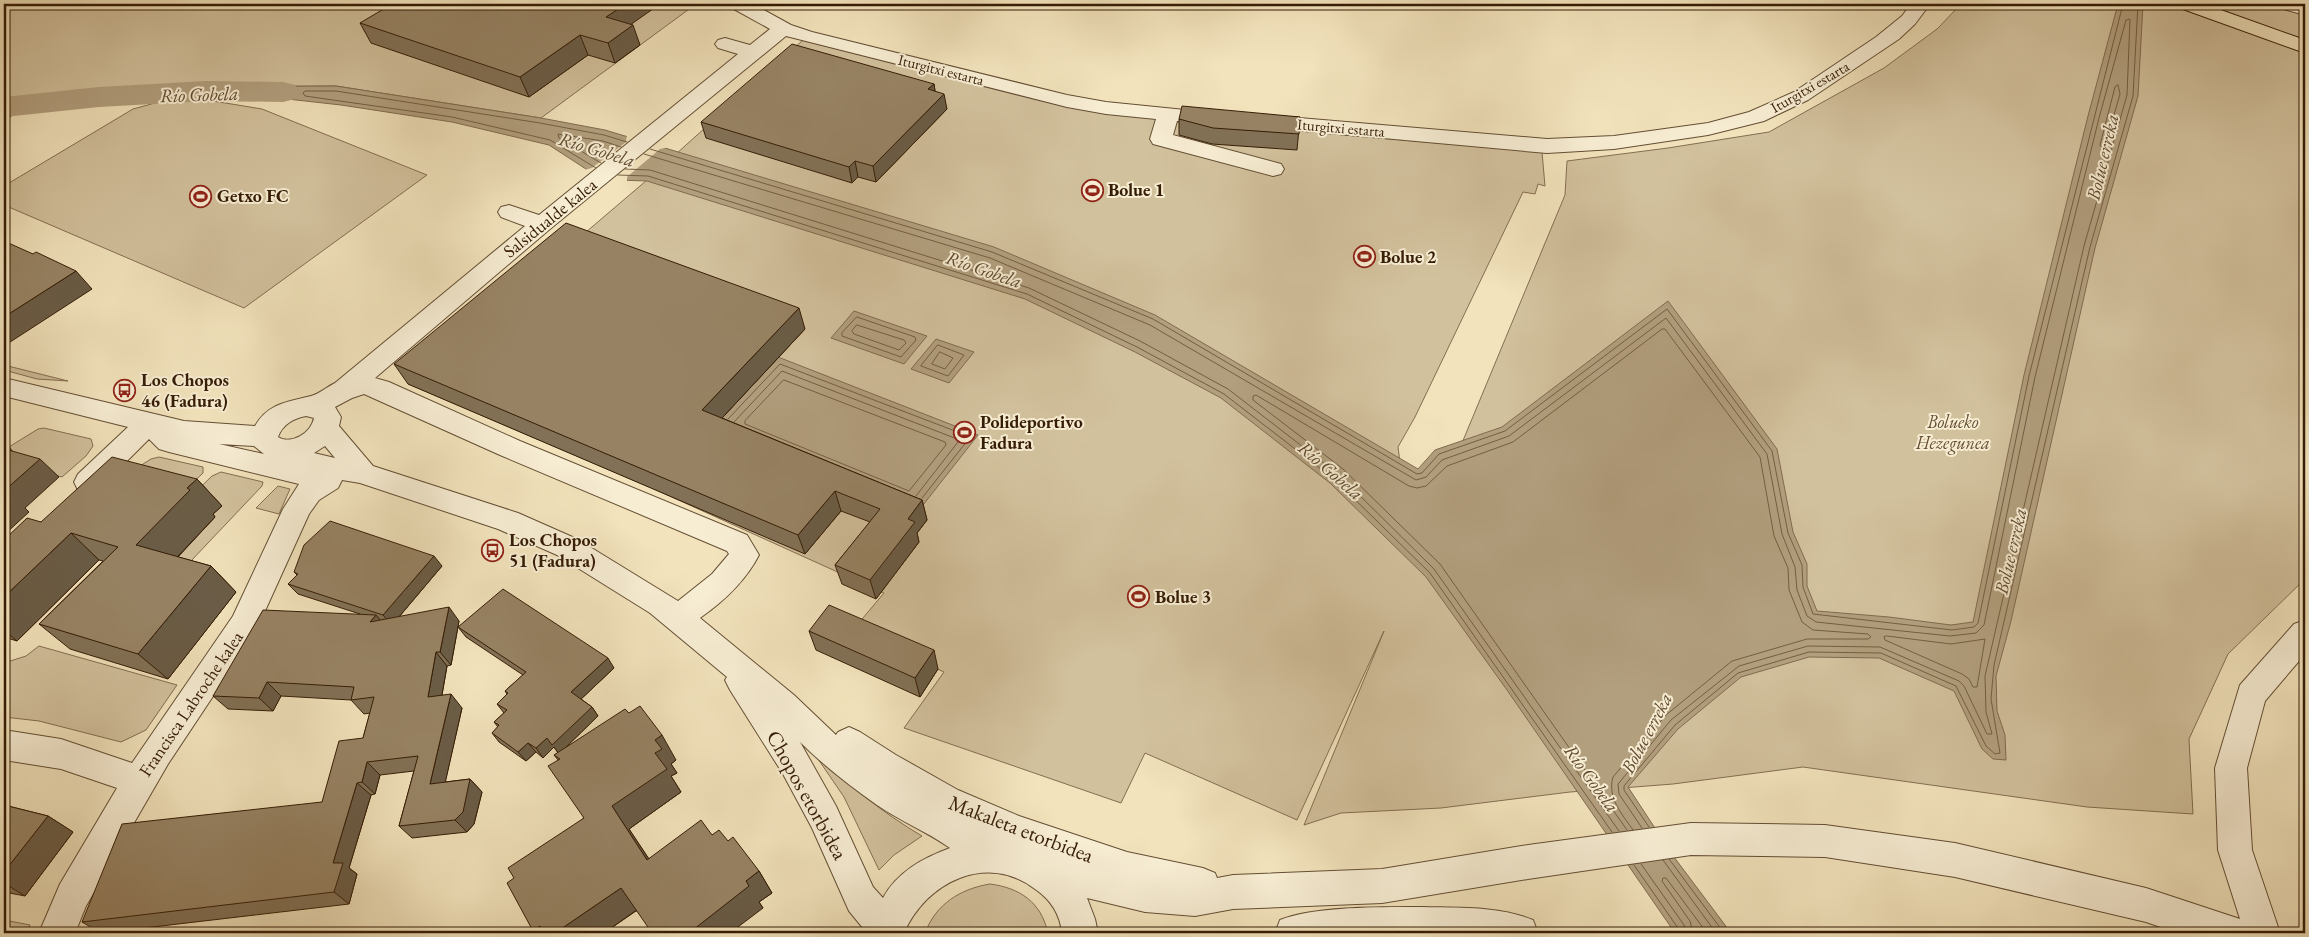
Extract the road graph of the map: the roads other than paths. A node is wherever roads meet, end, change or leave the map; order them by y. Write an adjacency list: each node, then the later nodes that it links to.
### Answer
1 (739, 4): 5 (street, Iturgitxi estarta)
2 (1920, 4): 13 (street, Iturgitxi estarta)
3 (2187, 4): 11 (highway)
4 (2236, 4): 7 (highway)
5 (764, 9): 9 (street, Iturgitxi estarta)
6 (2305, 10): 7 (street)
7 (2277, 12): 8 (highway)
8 (2305, 28)
9 (784, 29): 12 (street, Salsidualde kalea); 13 (street, Iturgitxi estarta)
10 (725, 44): 12 (street)
11 (2305, 47)
12 (752, 52): 16 (street, Salsidualde kalea)
13 (1168, 113): 14 (street)
14 (1273, 169)
15 (509, 212): 16 (street)
16 (542, 224): 18 (street, Salsidualde kalea)
17 (4, 387): 20 (street)
18 (344, 390): 19 (street, Salsidualde kalea); 26 (street)
19 (320, 418): 21 (street); 22 (street); 23 (street)
20 (149, 423): 21 (street); 24 (street); 25 (street)
21 (271, 427): 22 (street)
22 (297, 449): 23 (street, Makaleta etorbidea)
23 (370, 476): 24 (street); 26 (street, Makaleta etorbidea)
24 (328, 480): 30 (street, Francisca Labroche kalea)
25 (72, 497)
26 (678, 617): 28 (street, Makaleta etorbidea)
27 (2305, 633): 40 (street)
28 (728, 659): 31 (street, Makaleta etorbidea); 33 (street, Makaleta etorbidea); 34 (street, Chopos etorbidea)
29 (4, 745): 30 (street)
30 (139, 781): 35 (street, Francisca Labroche kalea)
31 (989, 855): 32 (street); 34 (street)
32 (1044, 872): 33 (street); 36 (street)
33 (1233, 892): 39 (street)
34 (886, 932)
35 (57, 933)
36 (1080, 933)
37 (1293, 933): 38 (street)
38 (1520, 933)
39 (2230, 933)
40 (2262, 933)

